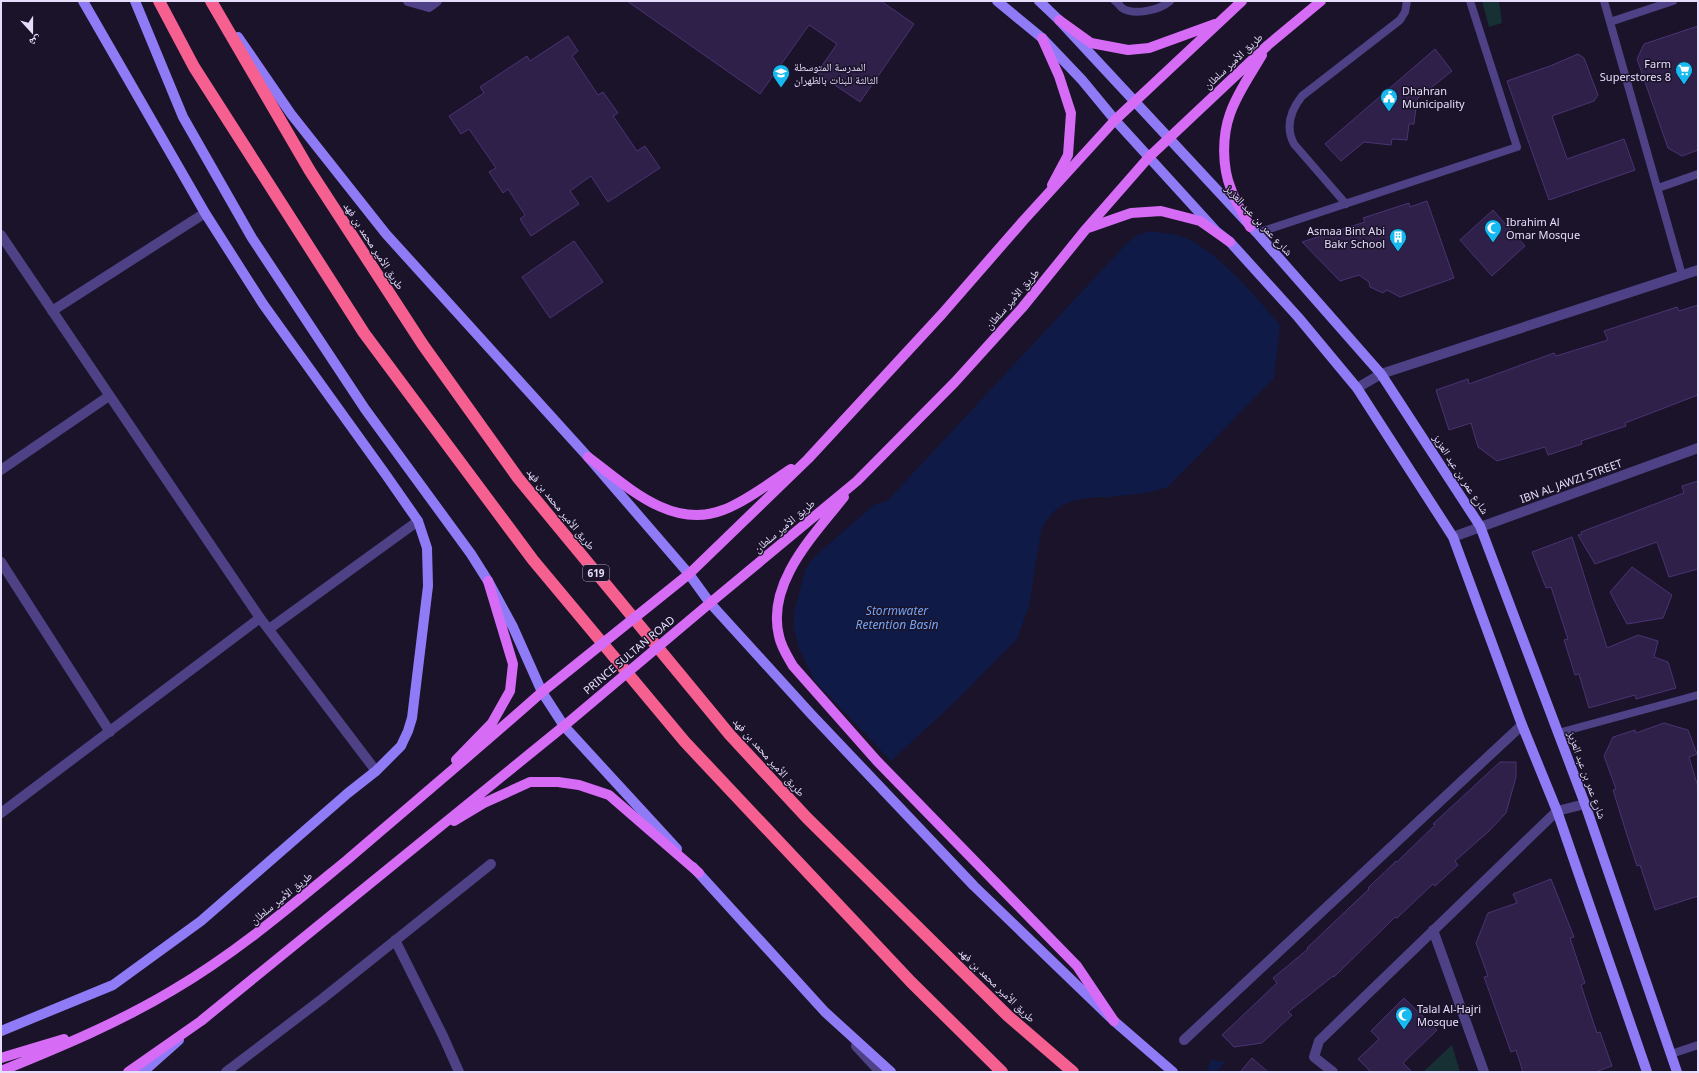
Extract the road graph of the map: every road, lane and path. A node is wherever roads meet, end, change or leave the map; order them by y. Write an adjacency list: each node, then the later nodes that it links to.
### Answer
1 (84, 1): 31 (street)
2 (135, 1): 52 (street)
3 (159, 1): 88 (highway)
4 (212, 1): 43 (street); 89 (highway, طريق الأمير محمد بن فهد / 619)
5 (408, 1): 6 (street)
6 (437, 1)
7 (997, 1): 21 (street)
8 (1039, 1): 18 (street, شارع عمر بن عبد العزيز)
9 (1115, 1): 17 (lane)
10 (1155, 1): 17 (lane)
11 (1242, 1): 20 (main road)
12 (1321, 1): 22 (main road, طريق الأمير سلطان)
13 (1407, 1): 30 (lane)
14 (1470, 1): 30 (lane)
15 (1604, 1): 19 (lane)
16 (1673, 1): 19 (lane)
17 (1168, 3)
18 (1059, 20): 20 (main road); 23 (street, شارع عمر بن عبد العزيز)
19 (1610, 22): 28 (lane)
20 (1219, 23): 23 (main road)
21 (1042, 38): 24 (street); 29 (main road)
22 (1268, 45): 25 (main road, طريق الأمير سلطان); 33 (main road)
23 (1134, 103): 24 (main road); 25 (street, شارع عمر بن عبد العزيز)
24 (1115, 120): 26 (street); 29 (main road)
25 (1167, 139): 26 (main road, طريق الأمير سلطان); 33 (street, شارع عمر بن عبد العزيز)
26 (1149, 156): 32 (main road, طريق الأمير سلطان); 35 (street)
27 (1698, 174): 28 (lane)
28 (1658, 188): 37 (lane)
29 (1045, 199): 44 (main road)
30 (1346, 204): 33 (lane)
31 (205, 213): 38 (street); 47 (street)
32 (1086, 229): 35 (main road); 46 (main road, طريق الأمير سلطان)
33 (1254, 230): 39 (street, شارع عمر بن عبد العزيز)
34 (1, 235): 38 (street)
35 (1230, 242): 40 (street)
36 (1698, 270): 37 (street)
37 (1682, 276): 39 (street)
38 (52, 311): 41 (street)
39 (1381, 374): 40 (street); 48 (street, شارع عمر بن عبد العزيز)
40 (1357, 388): 49 (street)
41 (109, 396): 45 (street); 54 (street)
42 (1698, 448): 48 (street, IBN AL JAWZI STREET)
43 (588, 457): 44 (main road); 51 (street)
44 (808, 459): 51 (main road)
45 (1, 470)
46 (857, 481): 53 (main road, طريق الأمير سلطان); 74 (main road)
47 (418, 522): 55 (street); 62 (street)
48 (1480, 526): 49 (street, IBN AL JAWZI STREET); 61 (street, شارع عمر بن عبد العزيز)
49 (1453, 536): 58 (street)
50 (1, 562): 60 (street)
51 (689, 574): 53 (street); 56 (main road, bridge)
52 (488, 581): 56 (street); 63 (main road)
53 (710, 603): 59 (main road, PRINCE SULTAN ROAD, bridge); 74 (street)
54 (260, 618): 55 (street); 60 (street)
55 (268, 629): 62 (street)
56 (542, 692): 59 (street); 63 (main road, طريق الأمير سلطان)
57 (1698, 695): 61 (lane)
58 (1522, 725): 65 (street); 77 (street)
59 (564, 726): 67 (main road); 69 (street)
60 (110, 732): 66 (street)
61 (1558, 733): 64 (street, شارع عمر بن عبد العزيز)
62 (376, 771): 76 (street)
63 (416, 802): 75 (main road, طريق الأمير سلطان)
64 (1585, 804): 65 (street); 79 (street, شارع عمر بن عبد العزيز)
65 (1557, 811): 70 (street); 93 (street)
66 (1, 813)
67 (415, 846): 69 (main road); 73 (main road)
68 (491, 864): 71 (street)
69 (699, 873): 72 (street)
70 (1433, 930): 91 (street); 92 (street)
71 (395, 940): 82 (street); 85 (street)
72 (825, 1012): 86 (street); 87 (street)
73 (201, 1021): 83 (main road); 84 (street)
74 (1114, 1021): 90 (street)
75 (115, 1022): 80 (main road); 81 (main road, طريق الأمير سلطان)
76 (1, 1031)
77 (1184, 1040)
78 (1698, 1045): 79 (lane)
79 (1671, 1054): 94 (street, شارع عمر بن عبد العزيز)
80 (1, 1058)
81 (1, 1071)
82 (229, 1071)
83 (128, 1072)
84 (143, 1072)
85 (459, 1072)
86 (880, 1072)
87 (891, 1072)
88 (1002, 1072)
89 (1073, 1072)
90 (1173, 1072)
91 (1333, 1072)
92 (1484, 1072)
93 (1647, 1072)
94 (1677, 1072)

